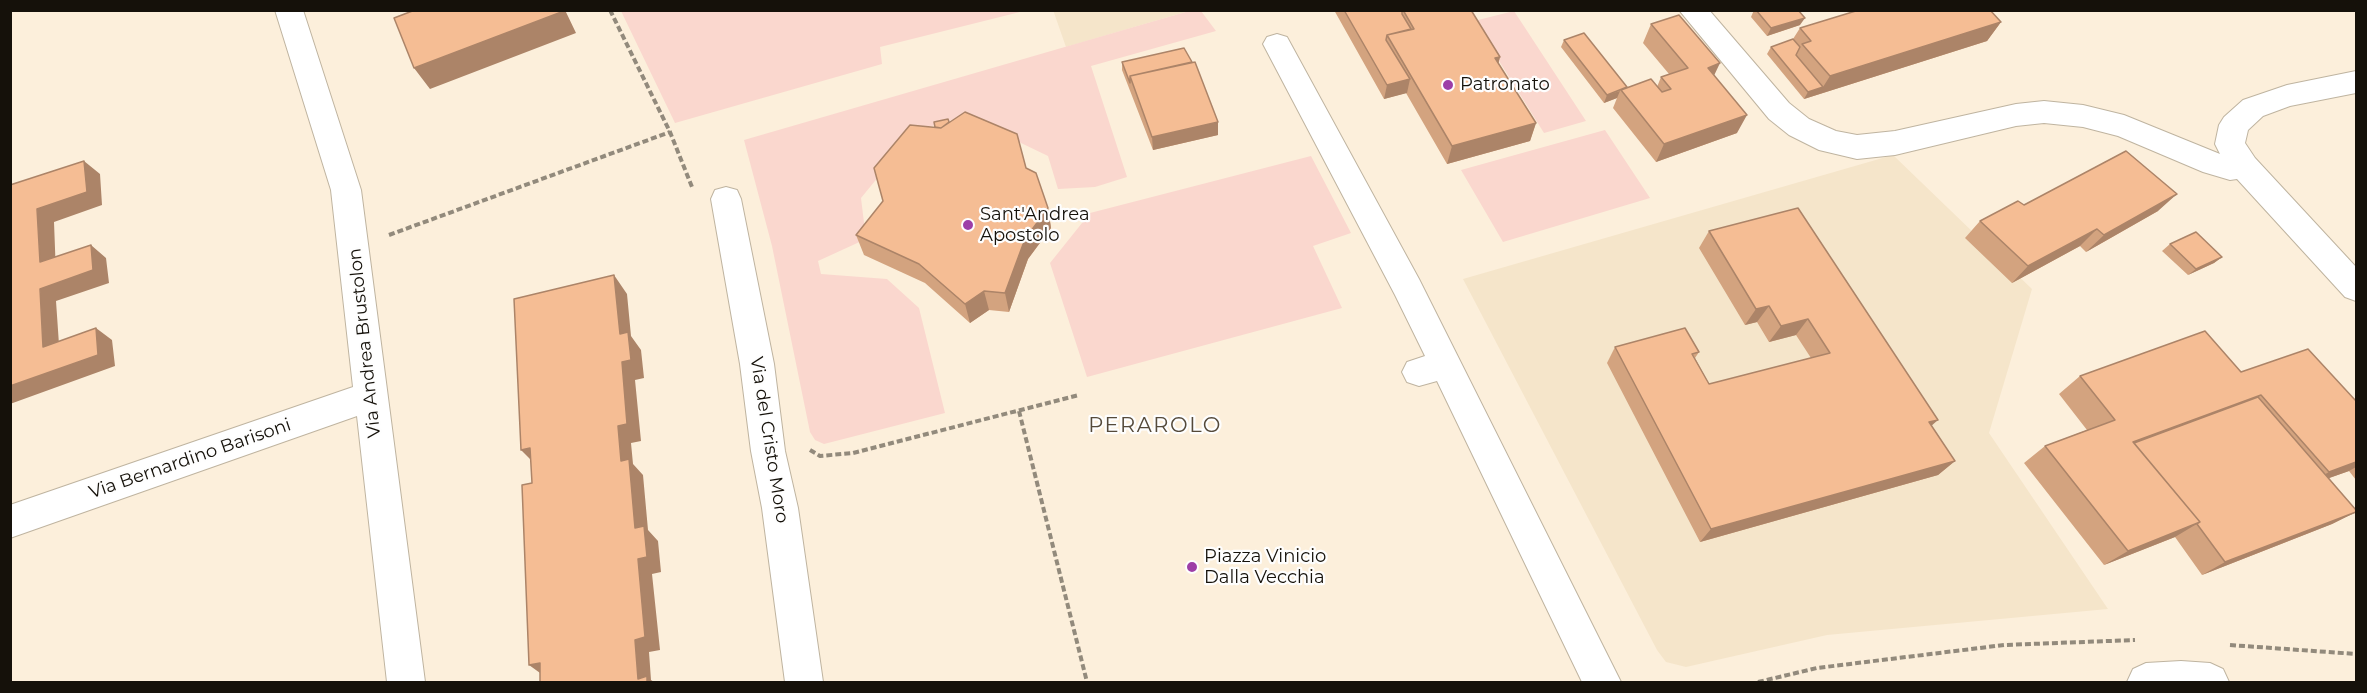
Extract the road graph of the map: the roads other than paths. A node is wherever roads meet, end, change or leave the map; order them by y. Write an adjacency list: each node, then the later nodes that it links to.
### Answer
1 (289, 10): 8 (street, Via Andrea Brustolon)
2 (1693, 10): 5 (street)
3 (1277, 44): 12 (street)
4 (2356, 82): 5 (street)
5 (2244, 166): 7 (street)
6 (710, 196): 11 (street, Via del Cristo Moro)
7 (2356, 288)
8 (369, 396): 9 (street, Via Bernardino Barisoni); 10 (street, Via Andrea Brustolon)
9 (10, 522)
10 (406, 682)
11 (804, 682)
12 (1602, 682)
13 (2146, 682): 14 (street)
14 (2210, 682)

